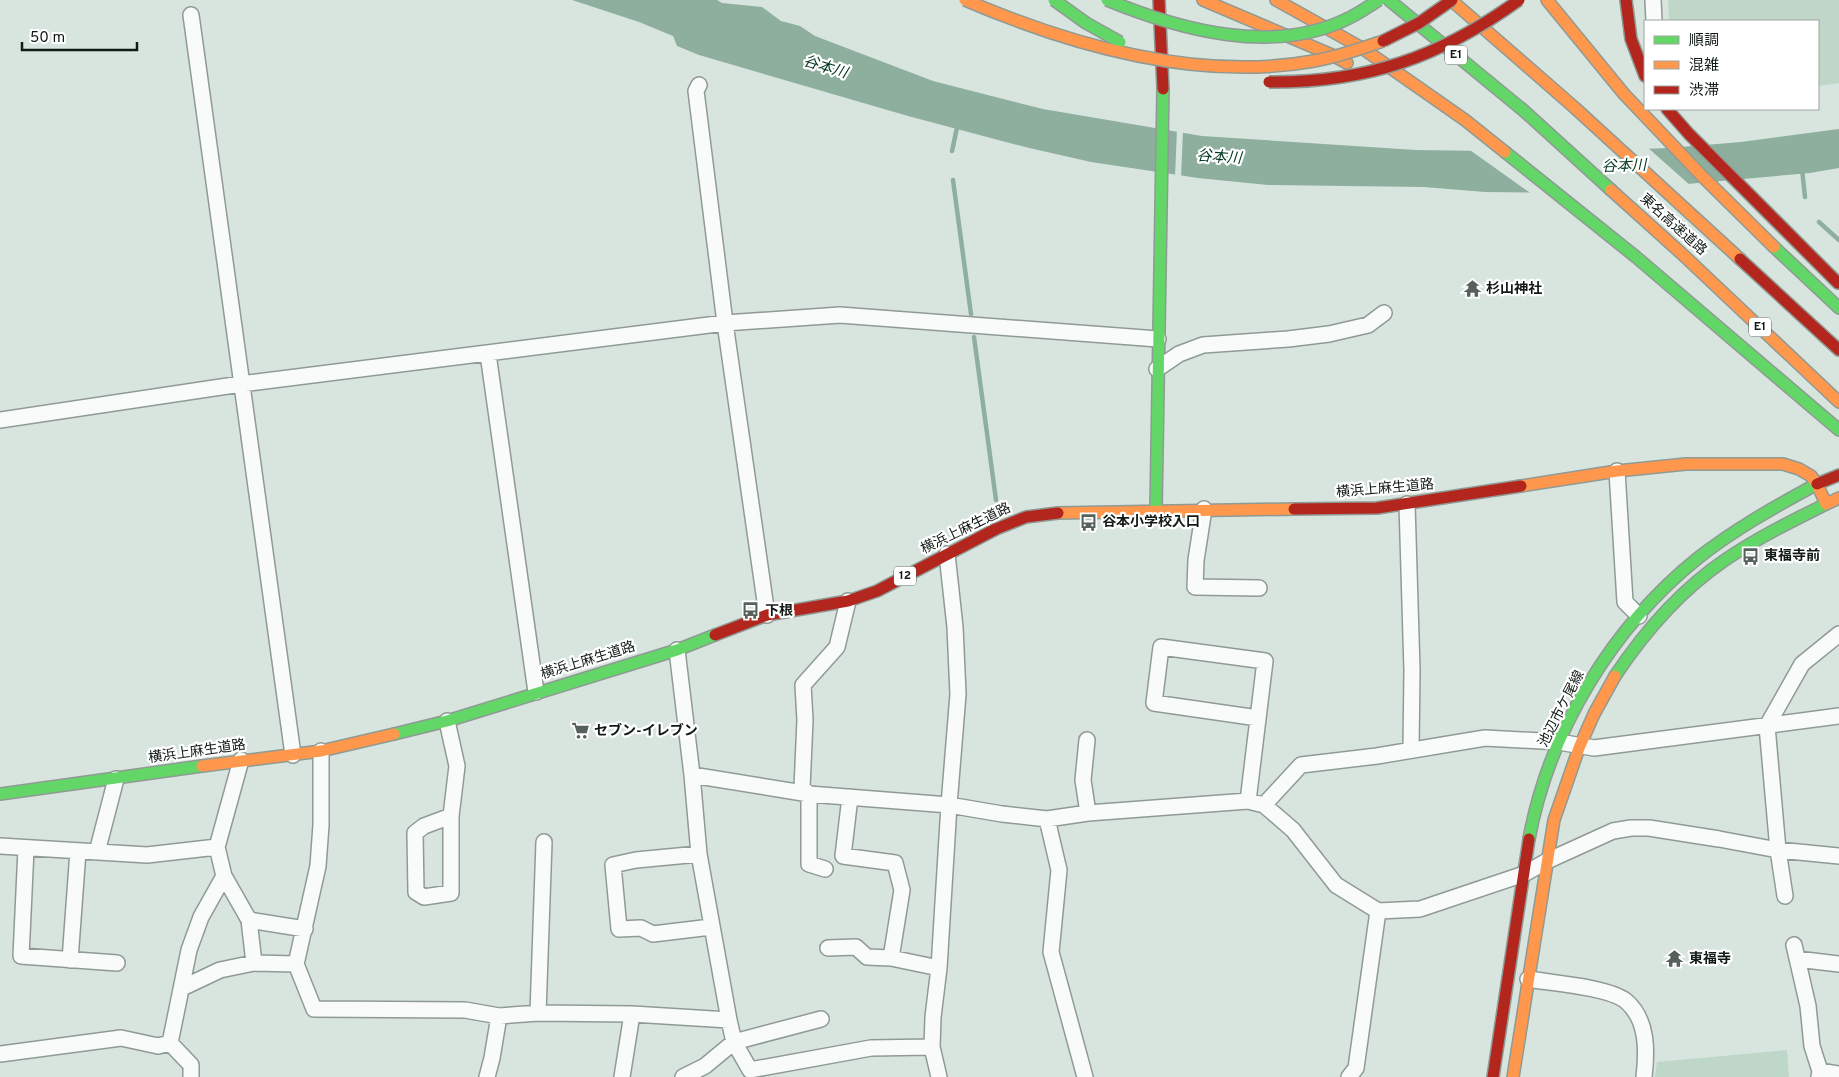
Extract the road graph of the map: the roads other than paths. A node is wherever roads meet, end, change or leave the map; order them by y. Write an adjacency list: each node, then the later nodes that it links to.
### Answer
1 (965, 0): 9 (main road, bridge)
2 (1054, 0): 17 (main road, bridge)
3 (1107, 0): 7 (main road, bridge)
4 (1159, 0): 28 (main road)
5 (1203, 0): 18 (main road, bridge)
6 (1276, 0): 23 (main road, bridge)
7 (1379, 0)
8 (1389, 0): 33 (main road, 東名高速道路 / E1)
9 (1452, 0): 29 (main road, 東名高速道路)
10 (1519, 0): 19 (main road, bridge)
11 (1547, 0): 25 (main road)
12 (1626, 0): 16 (main road)
13 (1653, 0): 15 (street)
14 (191, 15): 32 (street)
15 (1654, 20)
16 (1644, 73)
17 (1234, 79)
18 (1375, 79)
19 (1254, 81)
20 (698, 85): 27 (street)
21 (1663, 111): 24 (main road)
22 (1443, 118): 23 (main road)
23 (1515, 160): 35 (main road)
24 (1839, 284)
25 (1839, 308)
26 (1384, 313): 31 (street)
27 (724, 323): 28 (street); 30 (street); 47 (street)
28 (1158, 339): 31 (main road)
29 (1839, 350)
30 (488, 354): 32 (street); 51 (street)
31 (1157, 369): 43 (main road)
32 (241, 384): 34 (street); 61 (street)
33 (1839, 402)
34 (0, 420)
35 (1839, 430)
36 (1617, 471): 38 (main road, 横浜上麻生道路 / 12); 40 (main road, 横浜上麻生道路 / 12); 48 (street)
37 (1839, 475): 38 (main road)
38 (1817, 484): 41 (main road, 横浜上麻生道路 / 12); 48 (main road, 池辺市ケ尾線)
39 (1839, 498): 41 (main road)
40 (1407, 504): 42 (main road, 横浜上麻生道路 / 12); 59 (street)
41 (1826, 504): 58 (main road)
42 (1204, 509): 43 (main road, 横浜上麻生道路 / 12); 45 (street)
43 (1156, 510): 44 (main road, 横浜上麻生道路 / 12)
44 (947, 554): 46 (main road, 横浜上麻生道路 / 12); 69 (street)
45 (1259, 588)
46 (848, 601): 47 (main road, 横浜上麻生道路 / 12); 66 (street)
47 (767, 615): 50 (main road, 横浜上麻生道路 / 12)
48 (1639, 616): 57 (main road, 池辺市ケ尾線)
49 (1839, 634): 55 (street)
50 (677, 650): 51 (main road, 横浜上麻生道路 / 12); 63 (street)
51 (536, 692): 54 (main road, 横浜上麻生道路 / 12)
52 (1839, 716): 55 (street)
53 (1258, 718): 53 (street); 68 (street)
54 (447, 721): 60 (main road, 横浜上麻生道路 / 12); 72 (street)
55 (1767, 726): 58 (street); 78 (street)
56 (1087, 740): 71 (street)
57 (1559, 742): 58 (street); 59 (street); 85 (main road, 池辺市ケ尾線)
58 (1578, 746): 83 (main road)
59 (1411, 749): 70 (street)
60 (321, 751): 61 (main road, 横浜上麻生道路 / 12); 91 (street)
61 (293, 755): 62 (main road, 横浜上麻生道路 / 12)
62 (241, 760): 64 (main road, 横浜上麻生道路 / 12); 76 (street)
63 (692, 775): 66 (street); 81 (street)
64 (116, 779): 65 (main road, 横浜上麻生道路 / 12); 80 (street)
65 (0, 794)
66 (809, 794): 67 (street); 84 (street)
67 (850, 797): 69 (street); 93 (street)
68 (1248, 801): 70 (street); 71 (street)
69 (949, 804): 73 (street); 99 (street)
70 (1264, 805): 88 (street)
71 (1088, 813): 73 (street)
72 (451, 816): 72 (street)
73 (1047, 819): 118 (street)
74 (544, 842): 102 (street)
75 (0, 846): 77 (street)
76 (216, 847): 80 (street); 86 (street)
77 (26, 849): 79 (street); 94 (street)
78 (1778, 850): 82 (street); 83 (street); 87 (street)
79 (78, 851): 80 (street); 94 (street)
80 (97, 852)
81 (699, 854): 90 (street); 90 (street)
82 (1839, 856)
83 (1547, 861): 85 (street); 100 (main road)
84 (825, 869)
85 (1524, 874): 88 (street); 120 (main road, 池辺市ケ尾線)
86 (224, 876): 89 (street); 101 (street)
87 (1785, 896)
88 (1378, 911): 119 (street)
89 (249, 920): 91 (street); 96 (street)
90 (711, 927): 106 (street)
91 (305, 929): 97 (street)
92 (828, 948): 93 (street)
93 (891, 958): 99 (street)
94 (70, 960): 95 (street)
95 (117, 963)
96 (254, 963): 97 (street); 101 (street)
97 (296, 964): 104 (street)
98 (1839, 964): 111 (street)
99 (939, 968): 109 (street)
100 (1528, 979): 121 (main road); 122 (street)
101 (182, 988): 108 (street)
102 (538, 1013): 103 (street); 104 (street)
103 (632, 1014): 106 (street); 115 (street)
104 (499, 1016): 114 (street)
105 (821, 1019): 107 (street)
106 (728, 1020): 107 (street)
107 (734, 1042): 109 (street); 116 (street)
108 (170, 1043): 110 (street); 113 (street)
109 (932, 1047): 117 (street)
110 (0, 1054)
111 (1819, 1074): 112 (street)
112 (1839, 1074)
113 (191, 1077)
114 (486, 1077)
115 (622, 1077)
116 (683, 1077)
117 (939, 1077)
118 (1085, 1077)
119 (1349, 1077)
120 (1493, 1077)
121 (1513, 1077)
122 (1644, 1077)

